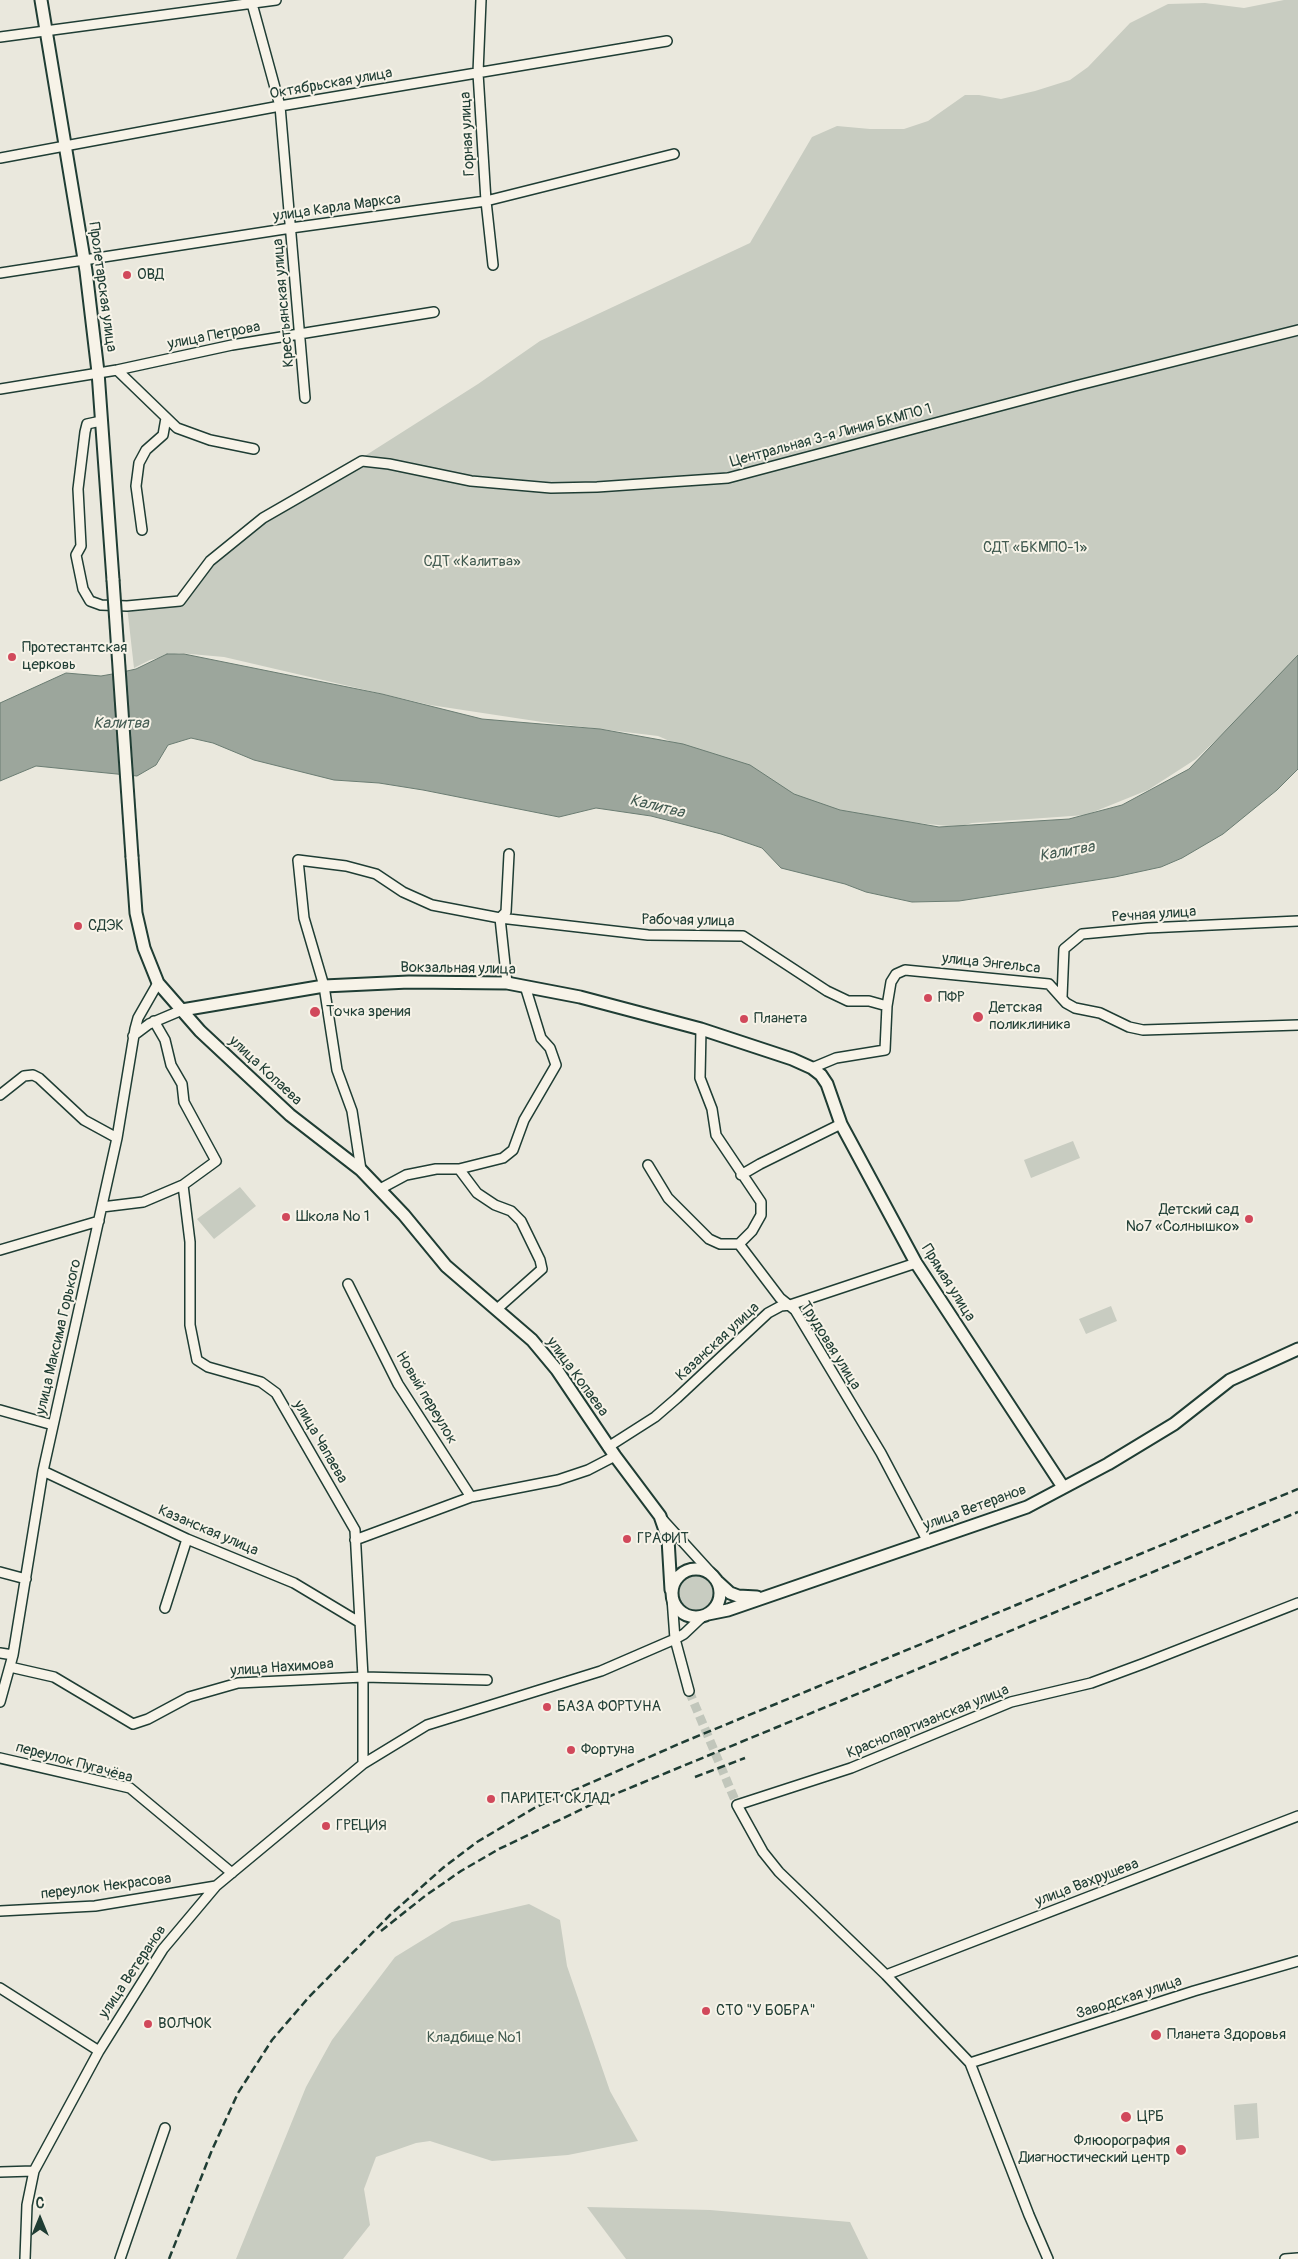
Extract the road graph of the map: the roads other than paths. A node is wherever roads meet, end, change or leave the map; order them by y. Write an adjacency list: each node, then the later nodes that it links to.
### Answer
1 (41, 0): 5 (main road, Пролетарская улица)
2 (276, 0): 4 (street)
3 (481, 0): 8 (street, Горная улица)
4 (252, 2): 5 (street); 9 (street, Крестьянская улица)
5 (46, 33): 6 (street); 10 (main road, Пролетарская улица)
6 (0, 37)
7 (667, 41): 8 (street, Октябрьская улица)
8 (478, 73): 9 (street, Октябрьская улица); 13 (street, Горная улица)
9 (280, 106): 10 (street, Октябрьская улица); 14 (street, Крестьянская улица)
10 (65, 147): 12 (street, Октябрьская улица); 15 (main road, Пролетарская улица)
11 (674, 154): 13 (street, улица Карла Маркса)
12 (0, 158)
13 (486, 201): 14 (street, улица Карла Маркса); 16 (street, Горная улица)
14 (291, 228): 15 (street, улица Карла Маркса); 20 (street, Крестьянская улица)
15 (84, 259): 17 (street, улица Карла Маркса); 22 (main road, Пролетарская улица)
16 (493, 265)
17 (0, 273)
18 (434, 312): 20 (street, улица Петрова)
19 (1298, 330): 26 (street, Центральная 3-я Линия БКМПО 1)
20 (300, 334): 21 (street, улица Петрова); 24 (street, Крестьянская улица)
21 (117, 370): 22 (street, улица Петрова); 25 (street)
22 (98, 372): 23 (street, улица Петрова); 26 (main road, Пролетарская улица)
23 (0, 389)
24 (306, 398)
25 (166, 418): 27 (street); 28 (street)
26 (101, 421): 32 (main road, Пролетарская улица, bridge)
27 (254, 449)
28 (142, 530)
29 (509, 854): 30 (street)
30 (500, 918): 33 (street); 34 (street, Рабочая улица); 37 (street, Рабочая улица)
31 (1298, 921): 36 (street, Речная улица)
32 (158, 983): 38 (main road, улица Копаева); 42 (street, улица Максима Горького)
33 (507, 983): 34 (main road, Вокзальная улица); 35 (main road, Вокзальная улица)
34 (324, 986): 38 (main road, Вокзальная улица); 50 (street)
35 (525, 986): 41 (main road, Вокзальная улица); 49 (street)
36 (1062, 997): 37 (street, улица Энгельса); 40 (street, улица Энгельса)
37 (887, 1006): 43 (street, улица Энгельса)
38 (182, 1010): 39 (street); 50 (main road, улица Копаева)
39 (154, 1021): 42 (street); 52 (street)
40 (1298, 1025)
41 (701, 1028): 43 (main road, Вокзальная улица); 51 (street)
42 (133, 1036): 47 (street, улица Максима Горького)
43 (812, 1068): 44 (main road, Вокзальная улица)
44 (827, 1084): 46 (main road, Прямая улица)
45 (0, 1095): 47 (street)
46 (841, 1124): 51 (street); 58 (main road, Прямая улица)
47 (117, 1138): 54 (street, улица Максима Горького)
48 (648, 1165): 56 (street)
49 (459, 1168): 53 (street); 61 (street)
50 (361, 1170): 53 (main road, улица Копаева)
51 (741, 1176): 56 (street)
52 (183, 1185): 54 (street); 71 (street, улица Чапаева)
53 (380, 1189): 61 (main road, улица Копаева)
54 (102, 1207): 55 (street, улица Максима Горького)
55 (99, 1221): 57 (street); 64 (street, улица Максима Горького)
56 (738, 1244): 60 (street, Трудовая улица)
57 (0, 1250)
58 (916, 1263): 60 (street, Казанская улица); 67 (main road, Прямая улица)
59 (348, 1284): 68 (street, Новый переулок)
60 (790, 1305): 65 (street, Казанская улица); 72 (street, Трудовая улица)
61 (496, 1309): 65 (main road, улица Копаева)
62 (1298, 1349): 67 (main road, улица Ветеранов)
63 (0, 1410): 64 (street)
64 (53, 1425): 66 (street, улица Максима Горького)
65 (612, 1451): 68 (street, Казанская улица); 69 (main road, улица Копаева)
66 (43, 1471): 70 (street, Казанская улица); 75 (street, улица Максима Горького)
67 (1063, 1487): 72 (main road, улица Ветеранов)
68 (471, 1497): 71 (street, Казанская улица)
69 (660, 1516): 74 (street); 76 (main road, улица Копаева)
70 (187, 1539): 79 (street); 81 (street, Казанская улица)
71 (355, 1540): 81 (street, улица Чапаева)
72 (928, 1542): 77 (main road, улица Ветеранов)
73 (0, 1572): 75 (street)
74 (715, 1578): 76 (main road); 77 (main road); 80 (main road)
75 (26, 1579): 84 (street, улица Максима Горького)
76 (672, 1594): 80 (main road); 82 (street)
77 (764, 1597): 80 (main road, улица Ветеранов)
78 (1298, 1603): 97 (street, Краснопартизанская улица)
79 (165, 1608)
80 (706, 1615): 82 (street, улица Ветеранов)
81 (359, 1622): 86 (street, улица Чапаева)
82 (675, 1639): 88 (street); 91 (street, улица Ветеранов)
83 (0, 1652): 84 (street)
84 (13, 1655): 85 (street, улица Максима Горького)
85 (10, 1667): 86 (street, улица Нахимова); 89 (street, улица Максима Горького)
86 (363, 1677): 87 (street, улица Нахимова); 91 (street, улица Чапаева)
87 (487, 1680)
88 (689, 1691)
89 (0, 1702)
90 (0, 1758): 93 (street, переулок Пугачёва)
91 (364, 1764): 93 (street, улица Ветеранов)
92 (1298, 1816): 97 (street, улица Вахрушева)
93 (232, 1873): 94 (street, улица Ветеранов)
94 (216, 1886): 95 (street, переулок Некрасова); 99 (street, улица Ветеранов)
95 (0, 1911)
96 (1298, 1961): 100 (street, Заводская улица)
97 (886, 1975): 100 (street)
98 (0, 1988): 99 (street)
99 (99, 2051): 102 (street, улица Ветеранов)
100 (970, 2063): 107 (street)
101 (165, 2128): 106 (street)
102 (34, 2170): 103 (street); 105 (street, улица Ветеранов)
103 (0, 2172)
104 (1298, 2258): 108 (street)
105 (25, 2259)
106 (120, 2259)
107 (1048, 2259)
108 (1285, 2259)

